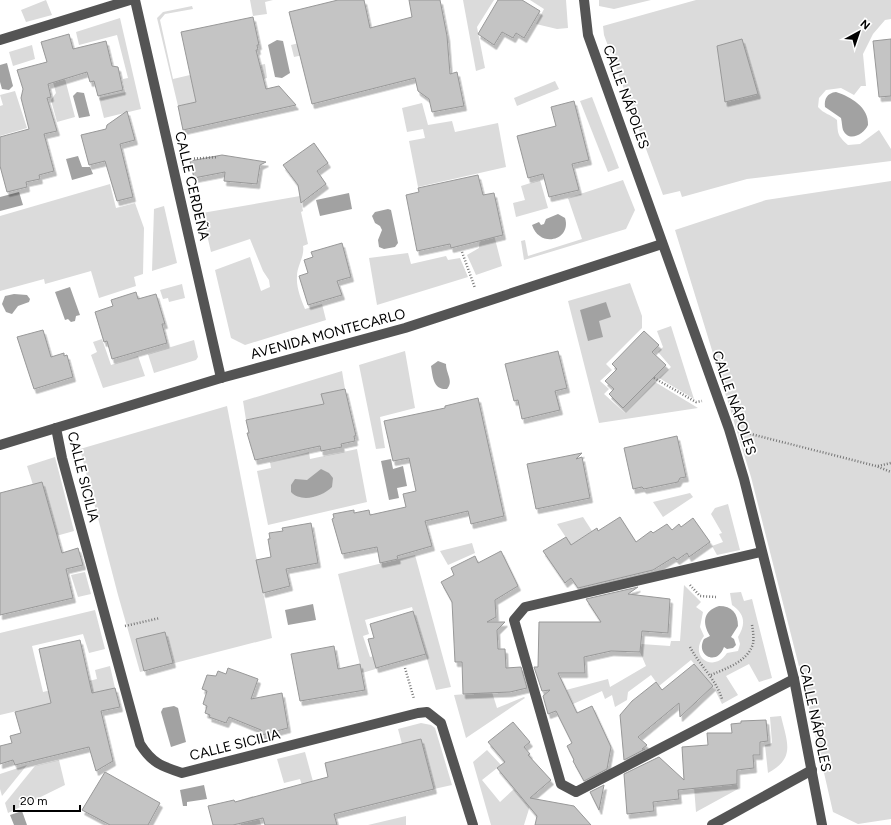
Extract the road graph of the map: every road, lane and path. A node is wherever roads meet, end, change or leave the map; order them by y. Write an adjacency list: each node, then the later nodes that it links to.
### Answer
1 (130, 0): 4 (street)
2 (135, 0): 6 (street, CALLE CERDEÑA)
3 (584, 0): 7 (street, CALLE NÁPOLES)
4 (0, 40)
5 (218, 157): 6 (path)
6 (172, 163): 10 (street, CALLE CERDEÑA)
7 (662, 244): 9 (street, AVENIDA MONTECARLO); 12 (street, CALLE NÁPOLES)
8 (462, 252): 9 (path)
9 (480, 303): 10 (street, AVENIDA MONTECARLO)
10 (221, 378): 13 (street, AVENIDA MONTECARLO)
11 (654, 378): 12 (path)
12 (718, 397): 14 (street, CALLE NÁPOLES)
13 (56, 428): 15 (street, AVENIDA MONTECARLO); 24 (street, CALLE SICILIA)
14 (729, 429): 17 (path); 19 (street, CALLE NÁPOLES)
15 (0, 445)
16 (891, 464): 17 (path)
17 (876, 466): 18 (path)
18 (891, 472)
19 (761, 552): 20 (street); 28 (street, CALLE NÁPOLES)
20 (680, 572): 21 (path); 30 (street)
21 (716, 598)
22 (160, 618): 24 (path)
23 (752, 625): 27 (path)
24 (109, 630): 29 (street, CALLE SICILIA)
25 (690, 647): 27 (path)
26 (405, 668): 29 (path)
27 (711, 675): 30 (path)
28 (794, 679): 30 (street); 31 (street, CALLE NÁPOLES)
29 (418, 713): 32 (street)
30 (728, 713)
31 (812, 770): 33 (street); 34 (street, CALLE NÁPOLES)
32 (473, 825)
33 (712, 825)
34 (822, 825)

